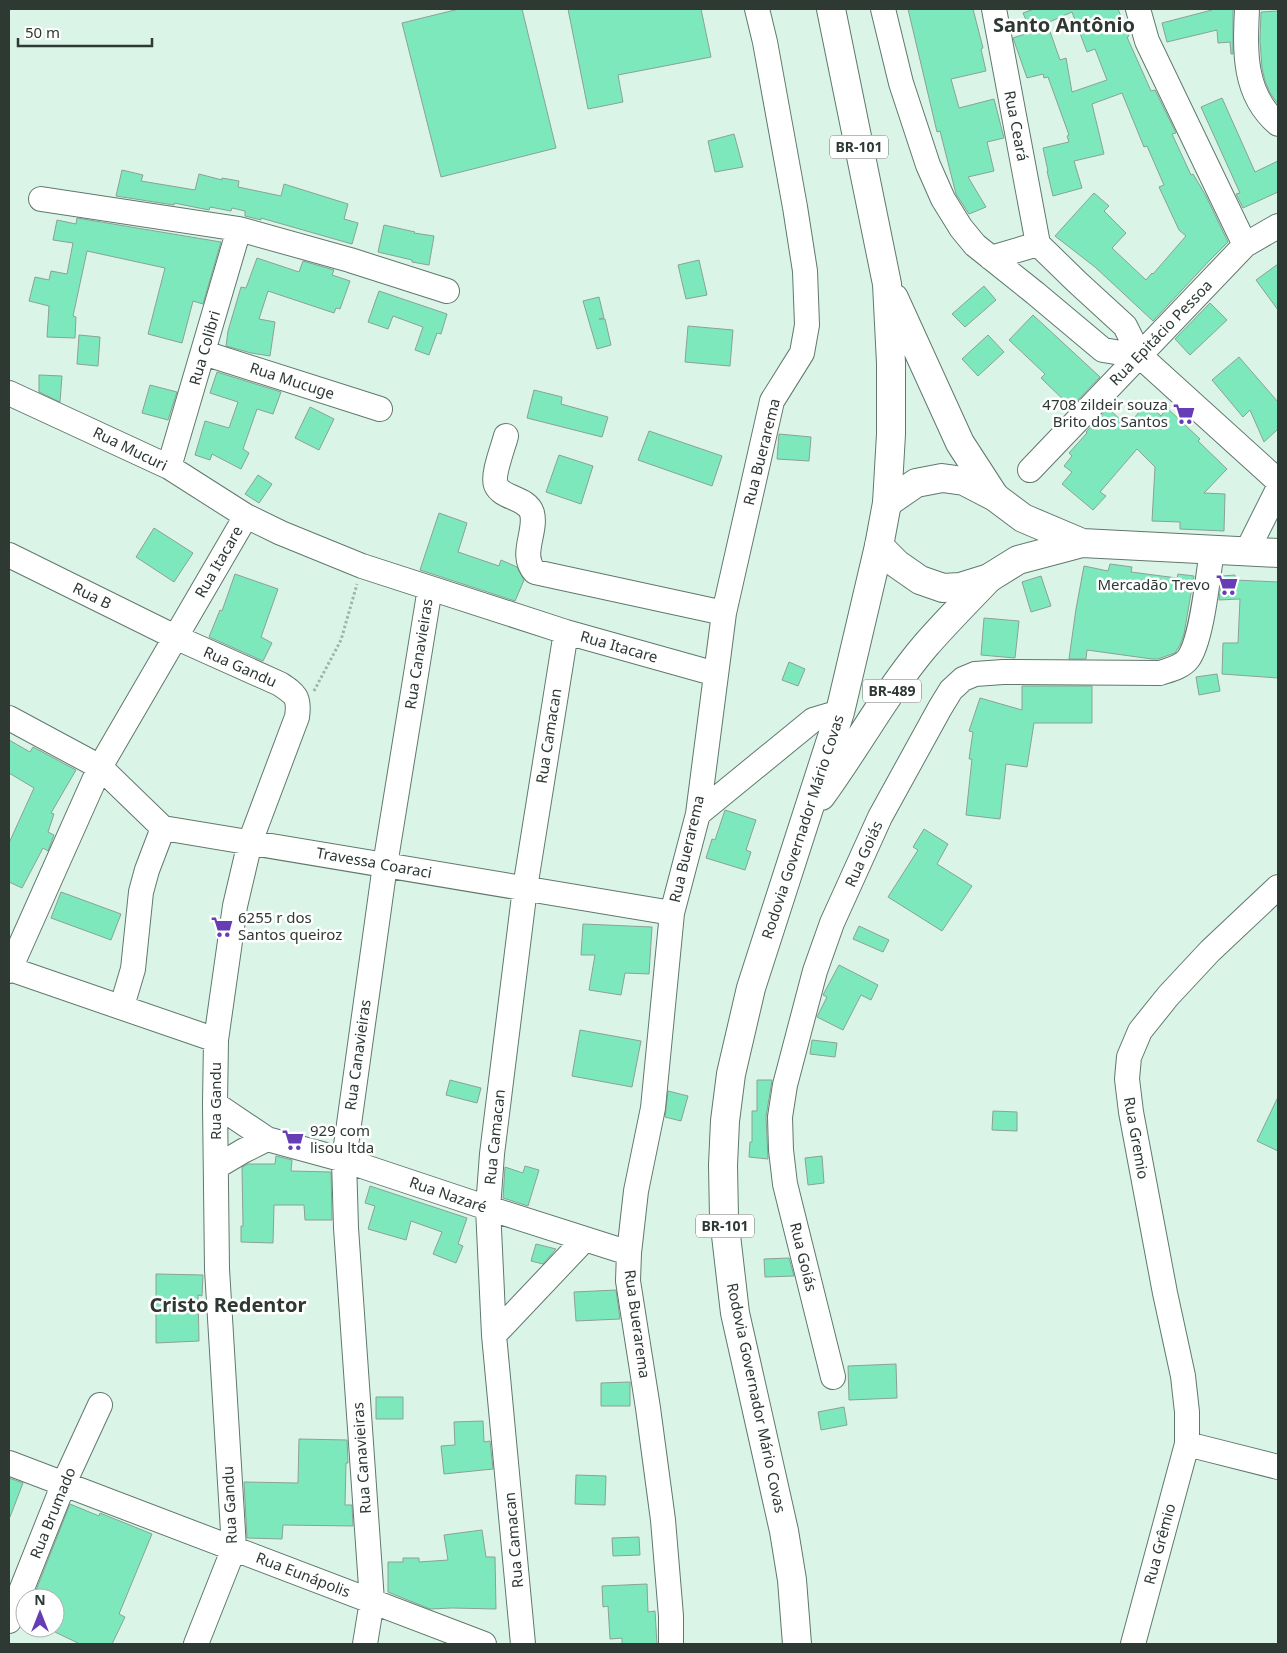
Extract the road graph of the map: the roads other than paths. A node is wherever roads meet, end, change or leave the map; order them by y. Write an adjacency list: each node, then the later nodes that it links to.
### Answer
1 (757, 9): 38 (street, Rua Buerarema)
2 (831, 9): 14 (main road, Rodovia Governador Mário Covas / BR-101)
3 (883, 9): 13 (street)
4 (994, 9): 11 (street, Rua Ceará)
5 (1138, 9): 12 (street)
6 (1247, 9): 7 (street)
7 (1278, 124)
8 (42, 199): 10 (street)
9 (1278, 226): 12 (street, Rua Epitácio Pessoa)
10 (240, 229): 15 (street); 16 (street, Rua Colibri)
11 (1038, 244): 13 (street); 17 (street)
12 (1245, 245): 17 (street, Rua Epitácio Pessoa)
13 (991, 258): 17 (street)
14 (888, 284): 25 (main road, BR-489); 26 (main road, Rodovia Governador Mário Covas / BR-101)
15 (448, 291)
16 (204, 353): 19 (street, Rua Mucuge); 21 (street, Rua Colibri)
17 (1140, 356): 22 (street, Rua Epitácio Pessoa); 23 (street)
18 (9, 393): 21 (street, Rua Mucuri)
19 (380, 409)
20 (506, 436): 38 (street)
21 (169, 467): 27 (street, Rua Mucuri)
22 (1030, 470)
23 (1278, 480)
24 (1278, 489): 32 (street)
25 (995, 497): 26 (main road, BR-489); 28 (main road, BR-489)
26 (887, 503): 30 (main road, Rodovia Governador Mário Covas / BR-101)
27 (246, 516): 37 (street, Rua Itacare); 40 (street, Rua Itacare)
28 (1023, 518): 29 (main road, BR-489); 35 (main road)
29 (1082, 543): 31 (main road, BR-489); 35 (main road, BR-489)
30 (879, 546): 36 (main road, BR-489); 42 (main road, Rodovia Governador Mário Covas / BR-101)
31 (1212, 550): 32 (main road, BR-489); 66 (street, Rua Goiás)
32 (1247, 551): 33 (main road, BR-489)
33 (1278, 553)
34 (9, 555): 40 (street, Rua B)
35 (1018, 560): 36 (main road, BR-489)
36 (989, 578): 45 (main road, BR-489)
37 (430, 588): 39 (street, Rua Itacare); 49 (street, Rua Canavieiras)
38 (724, 612): 41 (street, Rua Buerarema)
39 (566, 632): 41 (street, Rua Itacare); 51 (street, Rua Camacan)
40 (175, 638): 44 (street, Rua Itacare); 48 (street, Rua Gandu)
41 (716, 674): 46 (street, Rua Buerarema)
42 (840, 712): 45 (main road, Rodovia Governador Mário Covas / BR-101); 46 (street)
43 (9, 718): 44 (street)
44 (100, 767): 47 (street); 55 (street, Rua Itacare)
45 (808, 813): 80 (main road, Rodovia Governador Mário Covas / BR-101)
46 (698, 814): 53 (street, Rua Buerarema)
47 (163, 828): 48 (street, Travessa Coaraci); 56 (street)
48 (250, 842): 49 (street, Travessa Coaraci); 57 (street, Rua Gandu)
49 (384, 865): 51 (street, Travessa Coaraci); 60 (street, Rua Canavieiras)
50 (1278, 887): 54 (street, Rua Gremio)
51 (525, 888): 53 (street, Travessa Coaraci); 62 (street, Rua Camacan)
52 (1278, 906): 54 (street)
53 (672, 913): 64 (street, Rua Buerarema)
54 (1247, 917): 68 (street, Rua Gremio)
55 (9, 970): 56 (street)
56 (122, 1006): 57 (street)
57 (216, 1040): 58 (street, Rua Gandu)
58 (215, 1104): 59 (street, Rua Nazaré); 61 (street, Rua Gandu)
59 (268, 1139): 60 (street, Rua Nazaré); 61 (street)
60 (344, 1160): 62 (street, Rua Nazaré); 73 (street, Rua Canavieiras)
61 (216, 1167): 72 (street, Rua Gandu)
62 (488, 1208): 63 (street, Rua Nazaré); 65 (street, Rua Camacan)
63 (585, 1239): 64 (street, Rua Nazaré); 65 (street)
64 (628, 1253): 79 (street, Rua Buerarema)
65 (494, 1335): 78 (street, Rua Camacan)
66 (833, 1377)
67 (100, 1405): 71 (street, Rua Brumado)
68 (1187, 1444): 70 (street); 81 (street, Rua Grêmio)
69 (9, 1462): 71 (street, Rua Eunápolis)
70 (1278, 1466)
71 (64, 1483): 72 (street, Rua Eunápolis); 74 (street, Rua Brumado)
72 (234, 1548): 73 (street, Rua Eunápolis); 75 (street, Rua Gandu)
73 (372, 1601): 76 (street, Rua Canavieiras); 77 (street, Rua Eunápolis)
74 (9, 1621)
75 (196, 1644)
76 (365, 1644)
77 (484, 1644)
78 (523, 1644)
79 (671, 1644)
80 (797, 1644)
81 (1133, 1644)

